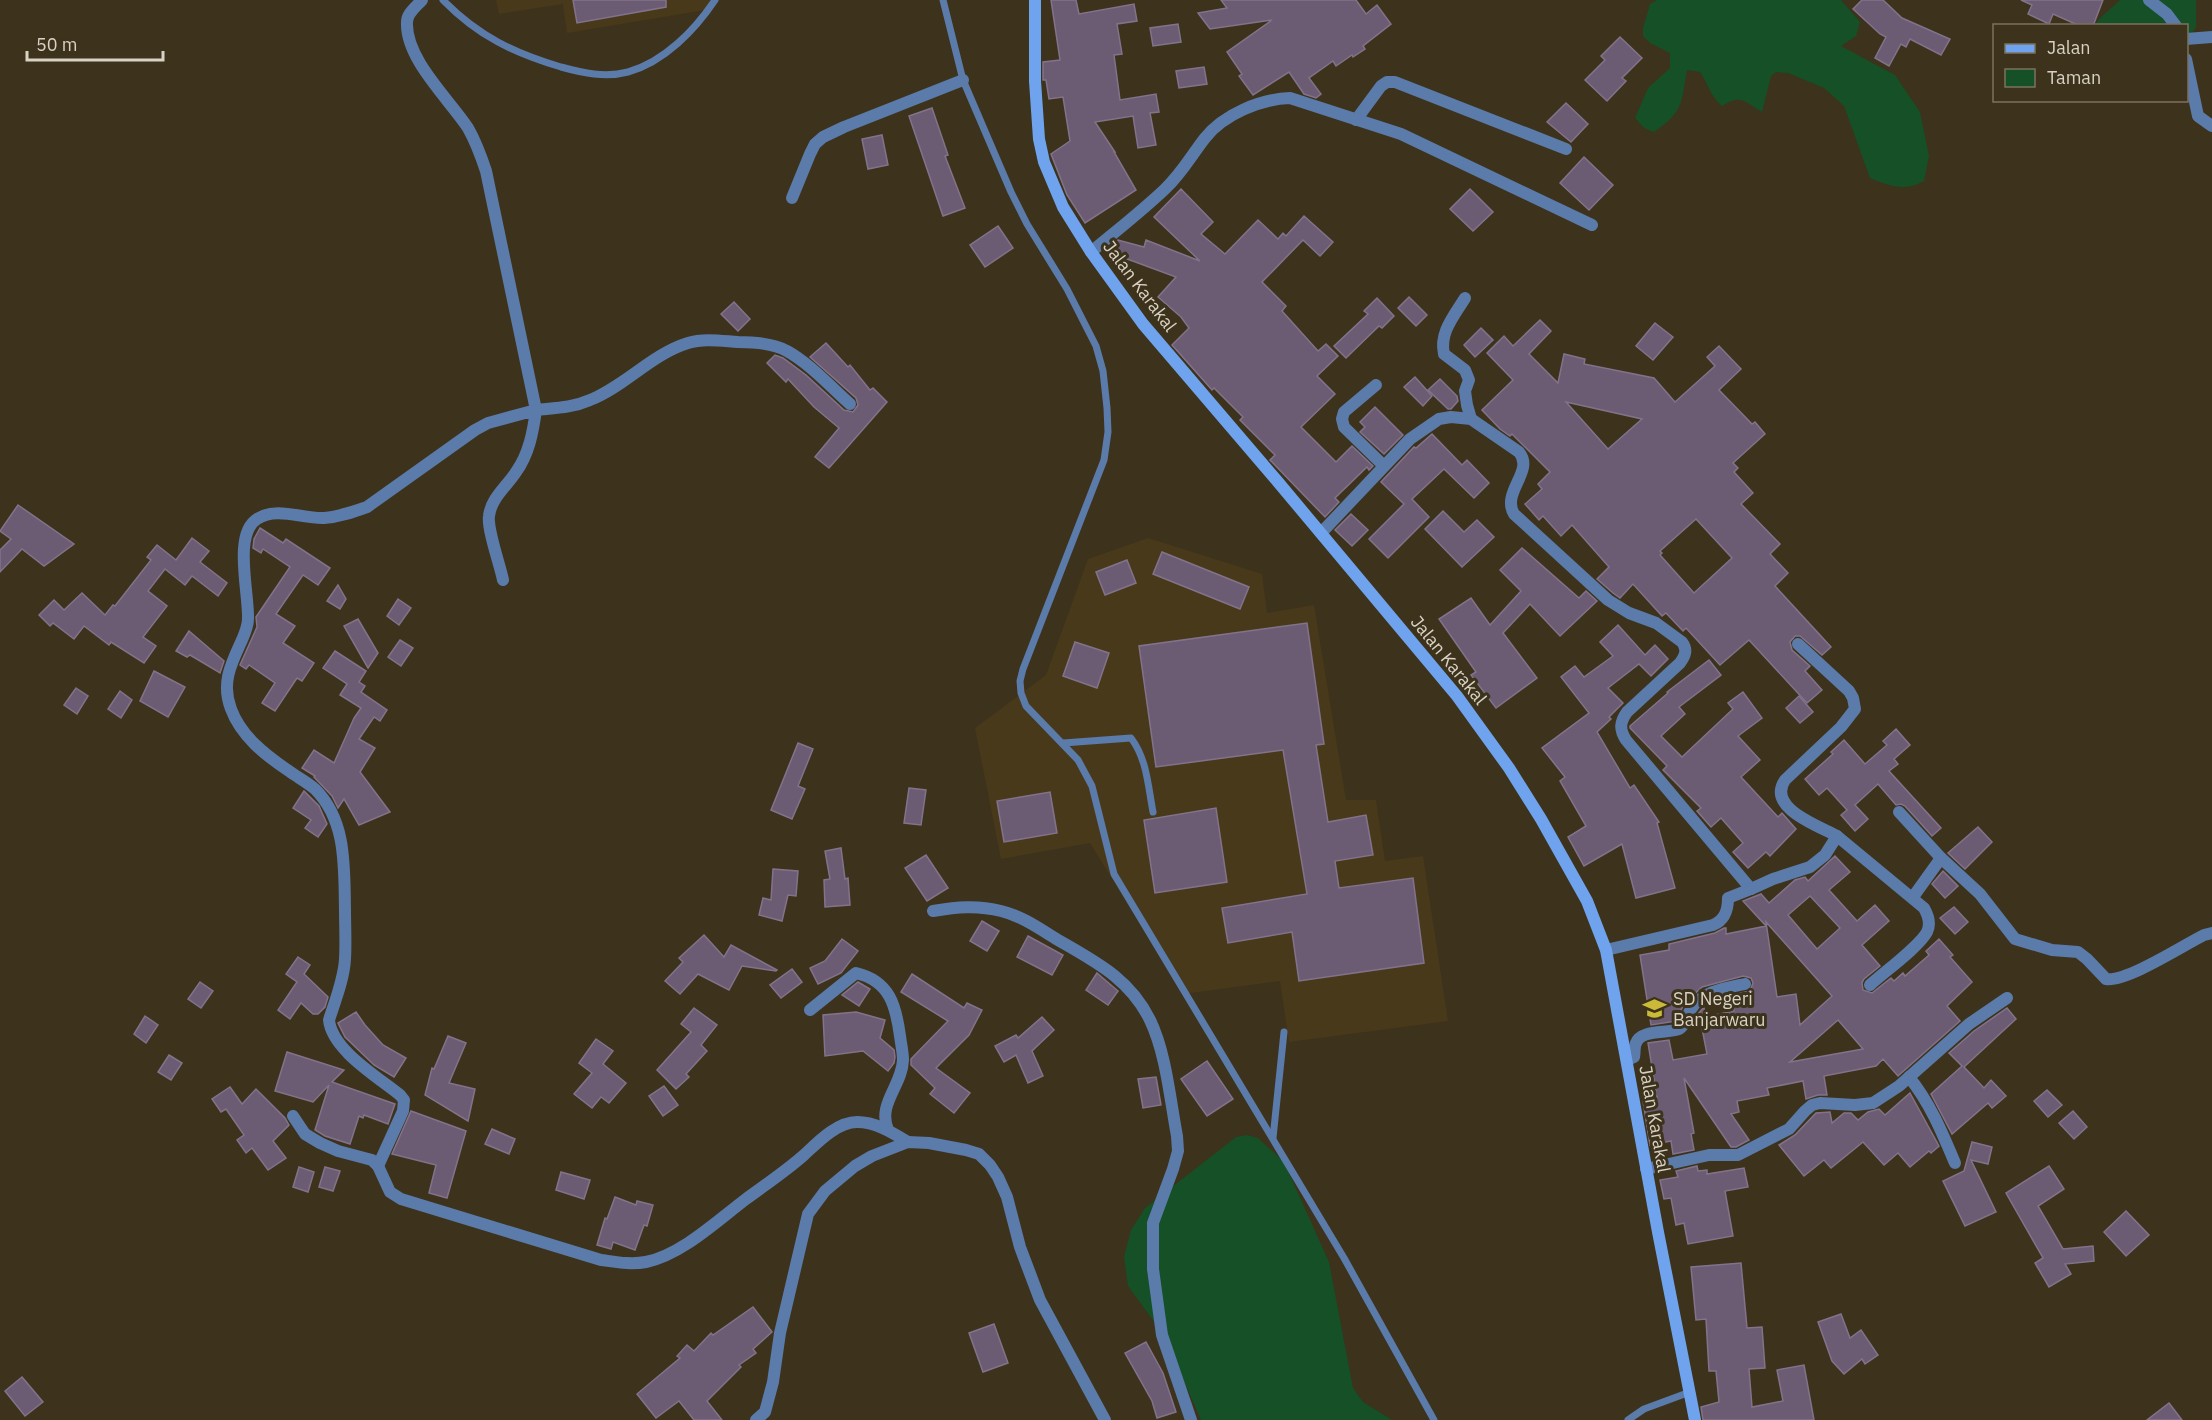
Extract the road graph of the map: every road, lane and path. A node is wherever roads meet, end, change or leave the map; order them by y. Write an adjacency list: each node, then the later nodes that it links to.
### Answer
1 (422, 0): 21 (street)
2 (443, 0): 3 (lane)
3 (714, 0)
4 (943, 0): 11 (lane)
5 (1035, 0): 17 (main road, Jalan Karakal)
6 (2150, 0): 7 (street)
7 (2174, 24)
8 (2212, 38): 9 (street)
9 (2188, 39)
10 (2188, 64): 13 (street)
11 (963, 80): 15 (street); 27 (lane)
12 (1356, 120): 14 (street); 16 (street); 17 (street)
13 (2212, 126)
14 (1566, 150)
15 (792, 198)
16 (1592, 225)
17 (1091, 252): 24 (main road, Jalan Karakal)
18 (1465, 298): 22 (street)
19 (1376, 385): 23 (street)
20 (850, 404): 21 (street)
21 (536, 410): 25 (street); 49 (street)
22 (1471, 419): 23 (street); 32 (street)
23 (1383, 465): 24 (street)
24 (1321, 533): 36 (main road, Jalan Karakal)
25 (503, 580)
26 (1798, 644): 30 (street)
27 (1063, 743): 28 (lane); 46 (lane)
28 (1153, 812)
29 (1899, 812): 31 (street)
30 (1837, 836): 32 (street); 33 (street)
31 (1941, 858): 33 (street); 35 (street)
32 (1751, 890): 36 (street)
33 (1913, 897): 38 (street)
34 (933, 911): 54 (street)
35 (2212, 933)
36 (1606, 950): 42 (main road, Jalan Karakal)
37 (1745, 984): 42 (street)
38 (1870, 985)
39 (2007, 998): 43 (street)
40 (810, 1010): 45 (street)
41 (1284, 1032): 46 (lane)
42 (1626, 1060): 50 (main road, Jalan Karakal)
43 (1909, 1077): 48 (street); 50 (street)
44 (293, 1116): 49 (street)
45 (888, 1130): 47 (street); 49 (street)
46 (1273, 1138): 55 (lane)
47 (908, 1142): 52 (street); 53 (street)
48 (1955, 1163)
49 (378, 1166)
50 (1646, 1169): 51 (main road, Jalan Karakal)
51 (1690, 1392): 56 (lane); 57 (main road, Jalan Karakal)
52 (756, 1420)
53 (1105, 1420)
54 (1191, 1420)
55 (1434, 1420)
56 (1628, 1420)
57 (1695, 1420)

